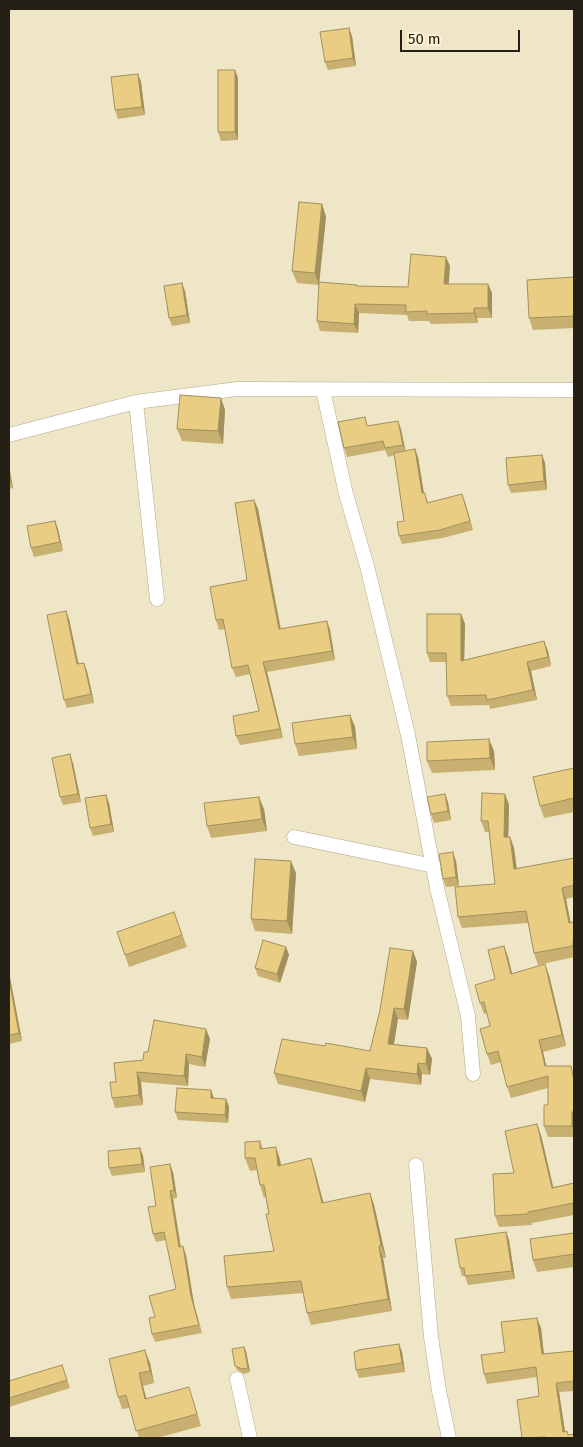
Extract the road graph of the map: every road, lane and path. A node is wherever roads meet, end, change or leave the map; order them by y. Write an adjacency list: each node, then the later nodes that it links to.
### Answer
1 (323, 390): 2 (street); 3 (street); 7 (street)
2 (574, 390)
3 (136, 402): 4 (street); 5 (street)
4 (9, 435)
5 (157, 599)
6 (294, 838): 7 (street)
7 (434, 866): 8 (street)
8 (473, 1074)
9 (416, 1165): 12 (street)
10 (237, 1379): 11 (street)
11 (250, 1438)
12 (449, 1438)

